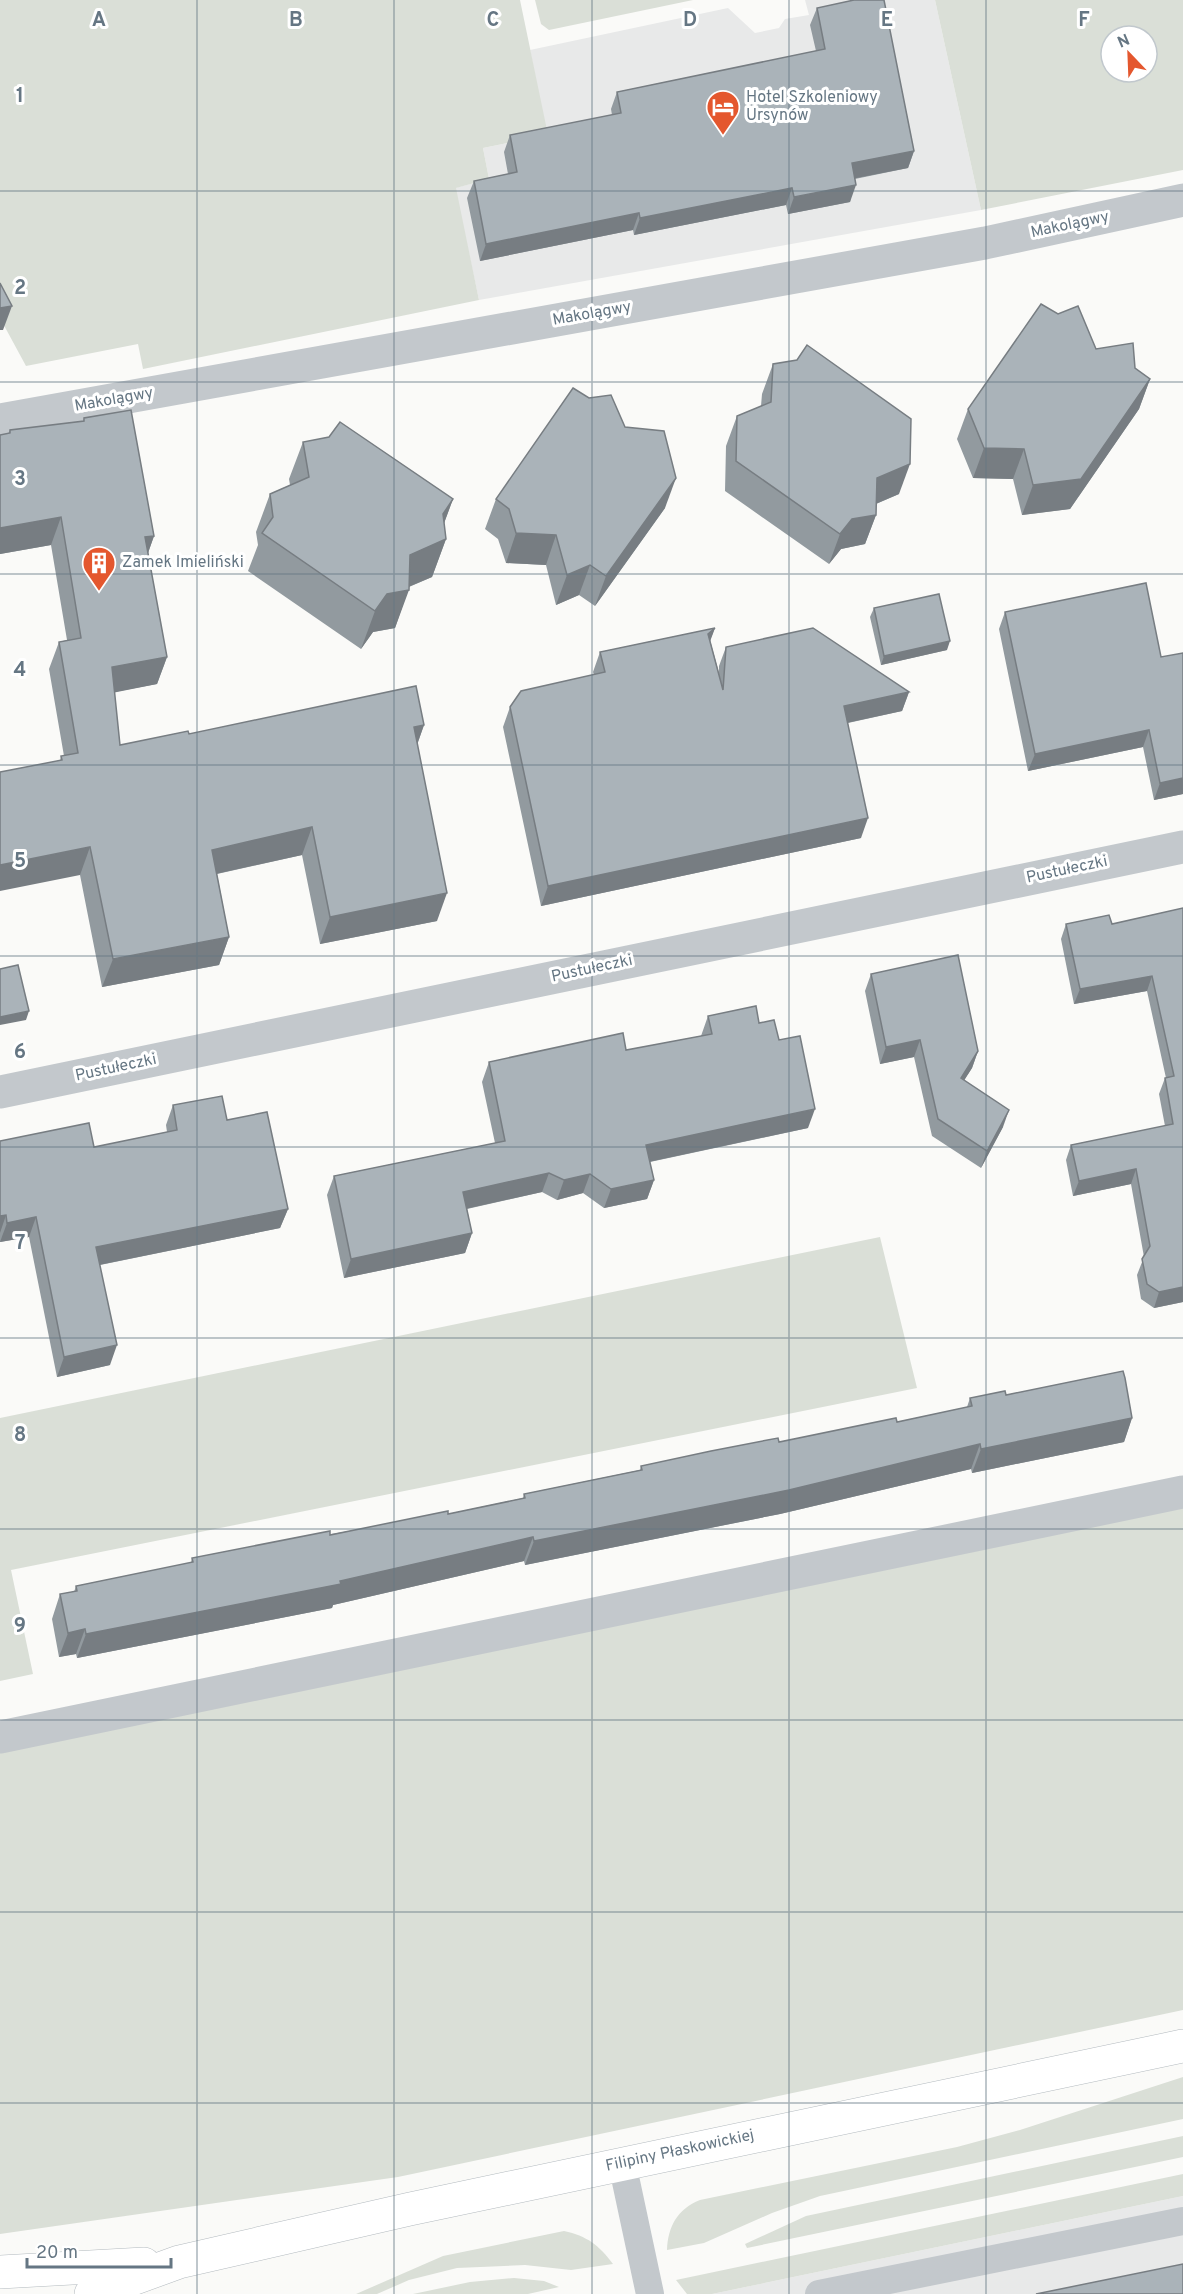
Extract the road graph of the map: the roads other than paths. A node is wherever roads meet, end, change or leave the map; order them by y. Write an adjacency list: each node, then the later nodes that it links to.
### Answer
1 (1183, 200): 2 (street, Makolągwy)
2 (0, 420)
3 (1183, 846): 4 (street, Pustułeczki)
4 (0, 1092)
5 (1183, 1492): 6 (street)
6 (0, 1737)
7 (1183, 2046): 8 (main road, Filipiny Płaskowickiej)
8 (622, 2163): 10 (main road, Filipiny Płaskowickiej); 13 (lane)
9 (1183, 2221): 14 (lane)
10 (179, 2262): 11 (main road, Filipiny Płaskowickiej); 12 (main road, Filipiny Płaskowickiej)
11 (0, 2272)
12 (92, 2294)
13 (650, 2294)
14 (819, 2294)

